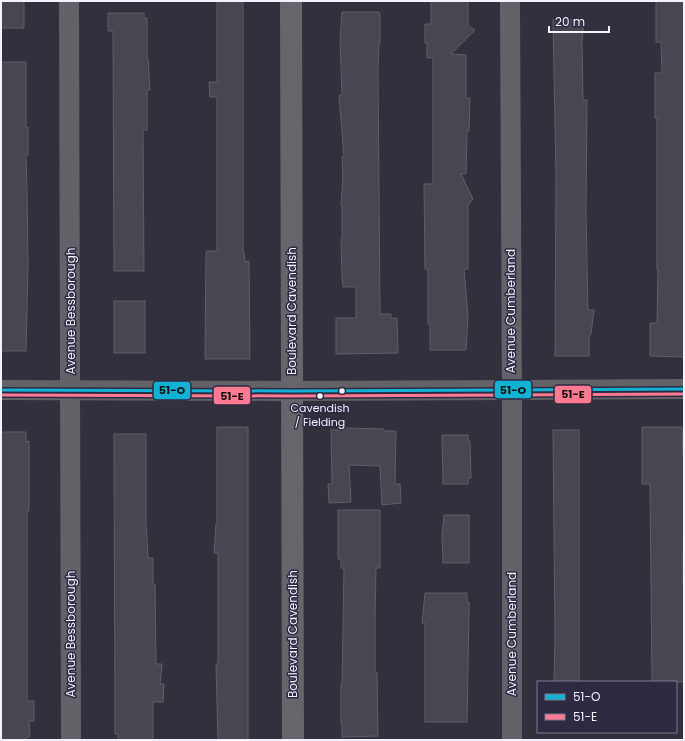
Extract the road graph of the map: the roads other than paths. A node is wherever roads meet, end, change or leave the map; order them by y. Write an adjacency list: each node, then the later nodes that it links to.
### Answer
1 (69, 1): 7 (street, Avenue Bessborough)
2 (291, 1): 8 (main road, Boulevard Cavendish)
3 (510, 1): 6 (street, Avenue Cumberland)
4 (684, 389): 6 (street)
5 (1, 390): 7 (street)
6 (512, 390): 8 (street); 11 (street, Avenue Cumberland)
7 (71, 391): 8 (street); 9 (street, Avenue Bessborough)
8 (292, 391): 10 (main road, Boulevard Cavendish)
9 (71, 740)
10 (293, 740)
11 (512, 740)

